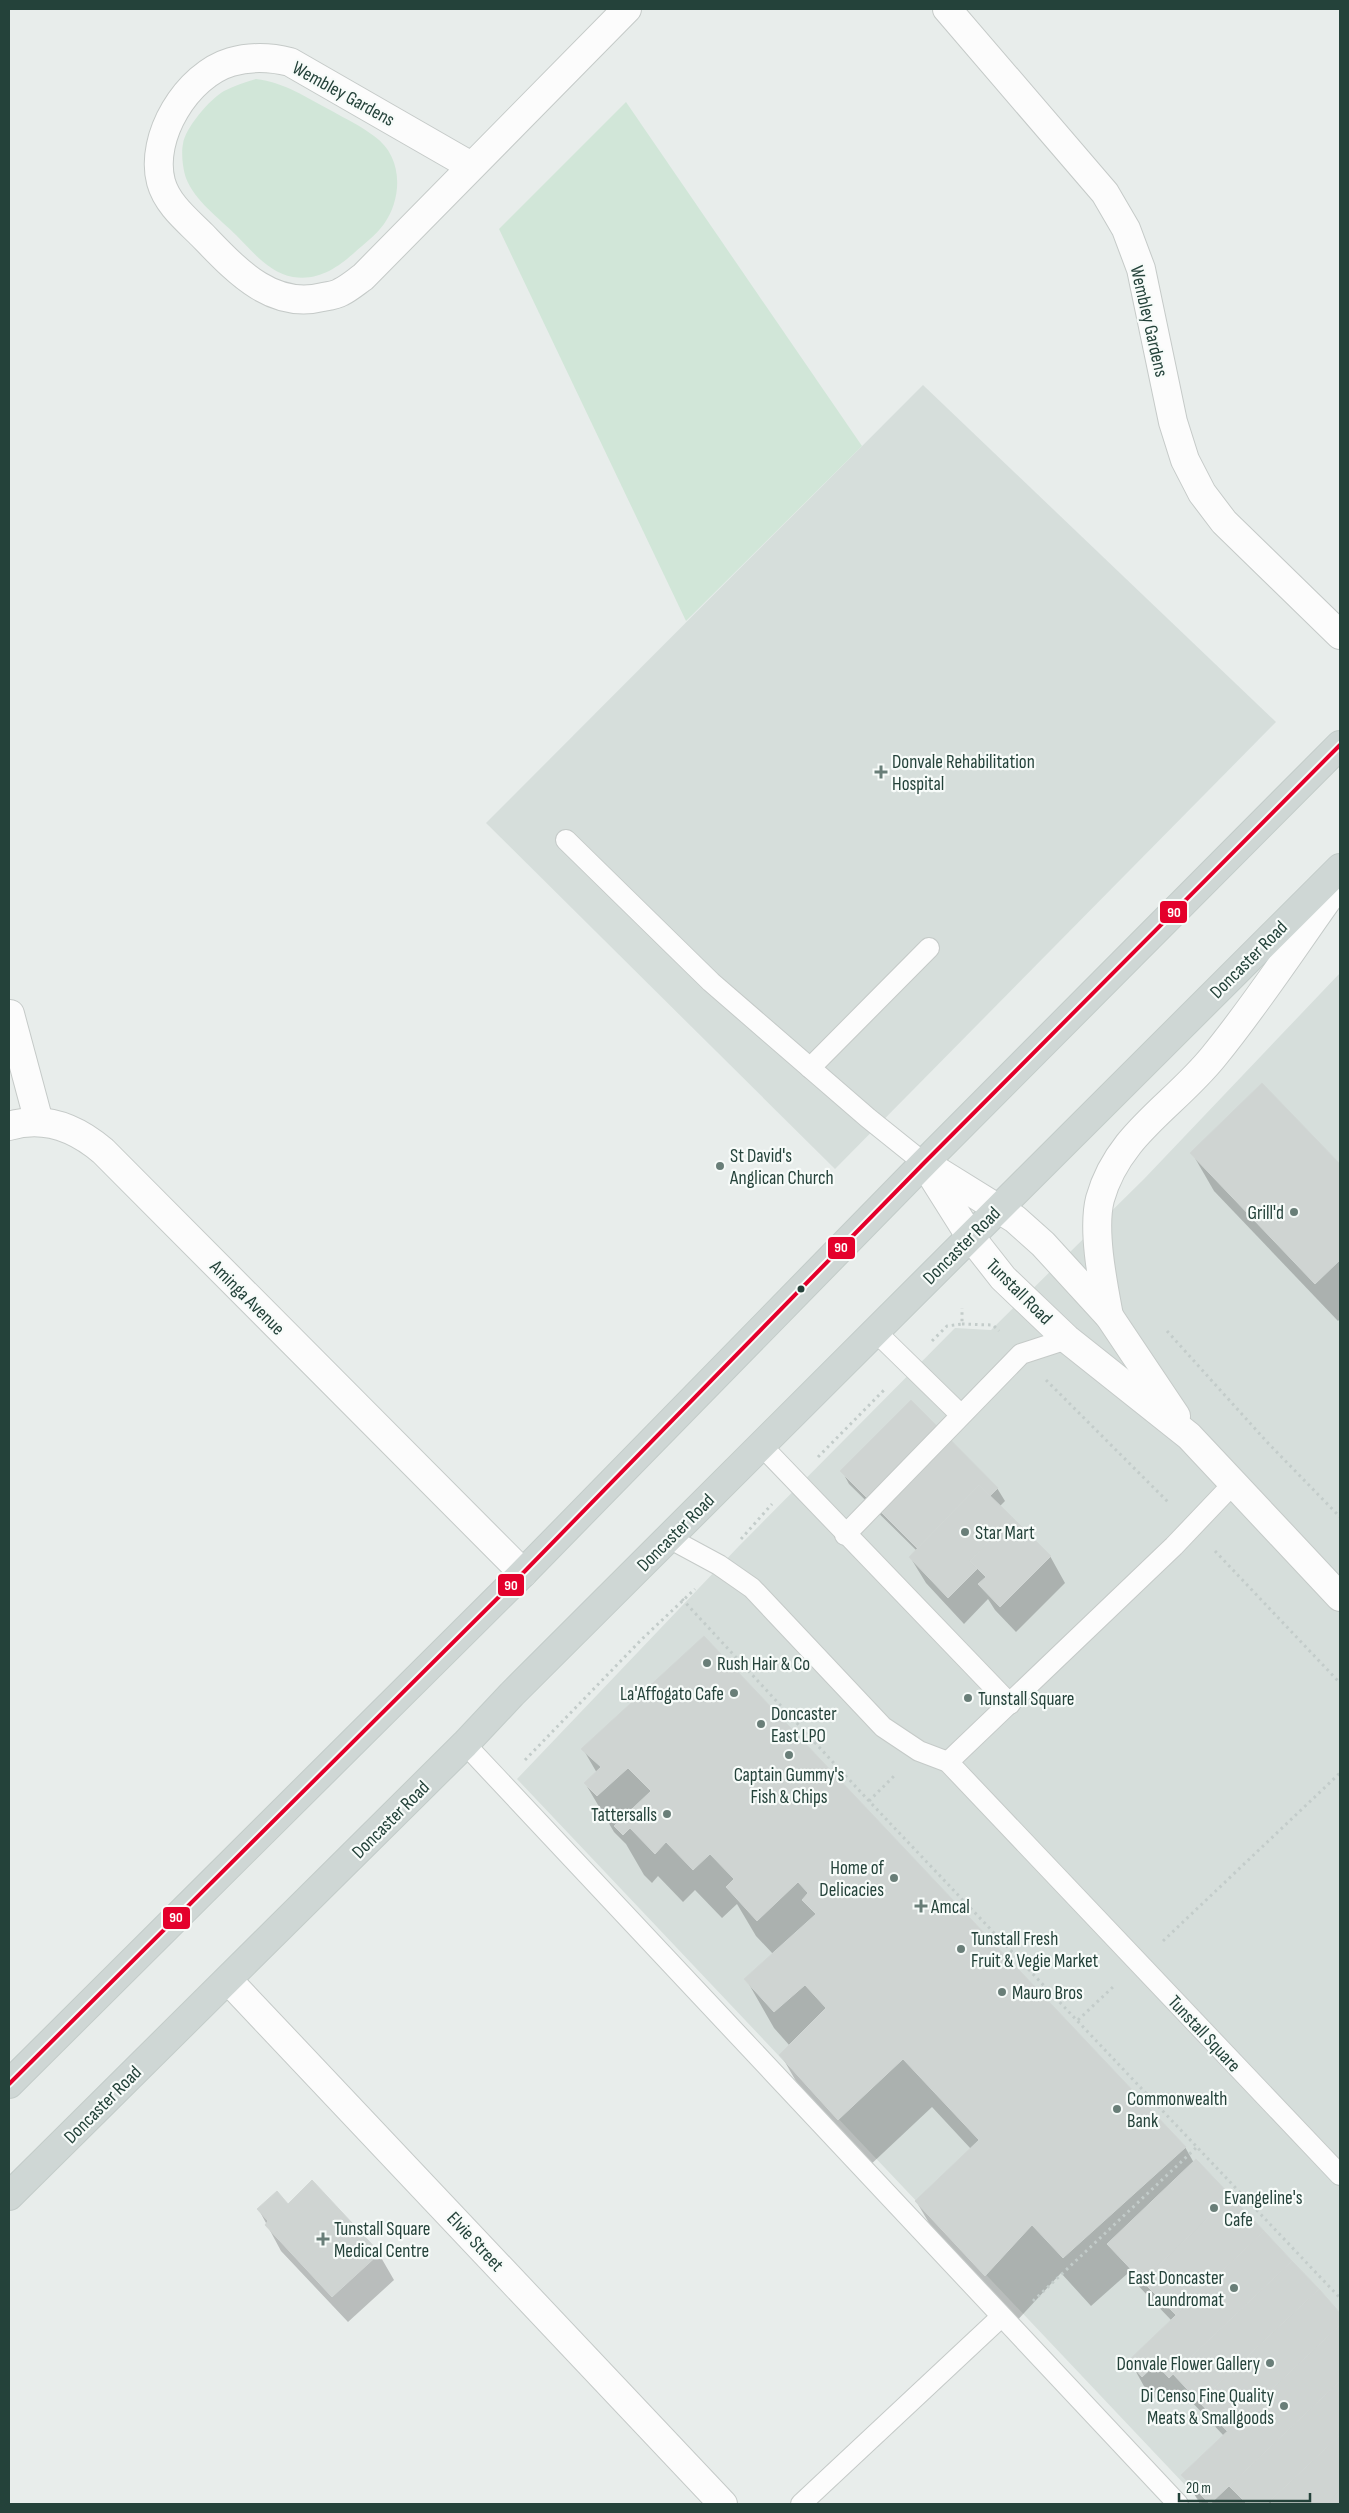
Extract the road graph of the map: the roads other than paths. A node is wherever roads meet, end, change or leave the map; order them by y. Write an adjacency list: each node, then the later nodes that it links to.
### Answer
1 (627, 9): 3 (street, Wembley Gardens)
2 (947, 9): 4 (street, Wembley Gardens)
3 (472, 166): 3 (street, Wembley Gardens)
4 (1340, 636)
5 (1340, 745): 14 (main road)
6 (566, 840): 11 (lane)
7 (1340, 868): 15 (main road, Doncaster Road)
8 (1340, 882): 17 (street, Tunstall Road)
9 (929, 948): 11 (lane)
10 (10, 1014): 12 (street)
11 (810, 1068): 14 (lane)
12 (39, 1122): 13 (street, Aminga Avenue); 26 (street, Aminga Avenue)
13 (9, 1126)
14 (924, 1163): 15 (street, Tunstall Road); 16 (street, Tunstall Road); 26 (main road)
15 (997, 1209): 16 (main road, Doncaster Road); 17 (street, Tunstall Road)
16 (970, 1236): 18 (main road, Doncaster Road); 19 (street, Tunstall Road)
17 (1109, 1316): 21 (street, Tunstall Road)
18 (875, 1331): 20 (lane); 22 (main road, Doncaster Road)
19 (1067, 1339): 20 (lane); 21 (street, Tunstall Road)
20 (961, 1415): 24 (lane)
21 (1189, 1436): 23 (street, Tunstall Road)
22 (761, 1445): 24 (lane); 25 (main road, Doncaster Road)
23 (1234, 1484): 27 (street, Tunstall Road); 28 (lane)
24 (845, 1535): 28 (lane)
25 (669, 1538): 29 (main road, Doncaster Road); 30 (lane, Tunstall Square)
26 (522, 1573): 32 (main road)
27 (1340, 1597)
28 (1010, 1704): 30 (lane)
29 (465, 1744): 31 (main road, Doncaster Road); 35 (lane)
30 (948, 1762): 33 (lane, Tunstall Square)
31 (228, 1980): 34 (main road, Doncaster Road); 36 (street, Elvie Street)
32 (9, 2084)
33 (1340, 2175)
34 (9, 2196)
35 (1004, 2320): 37 (lane); 38 (lane)
36 (723, 2504)
37 (801, 2504)
38 (1178, 2504)

